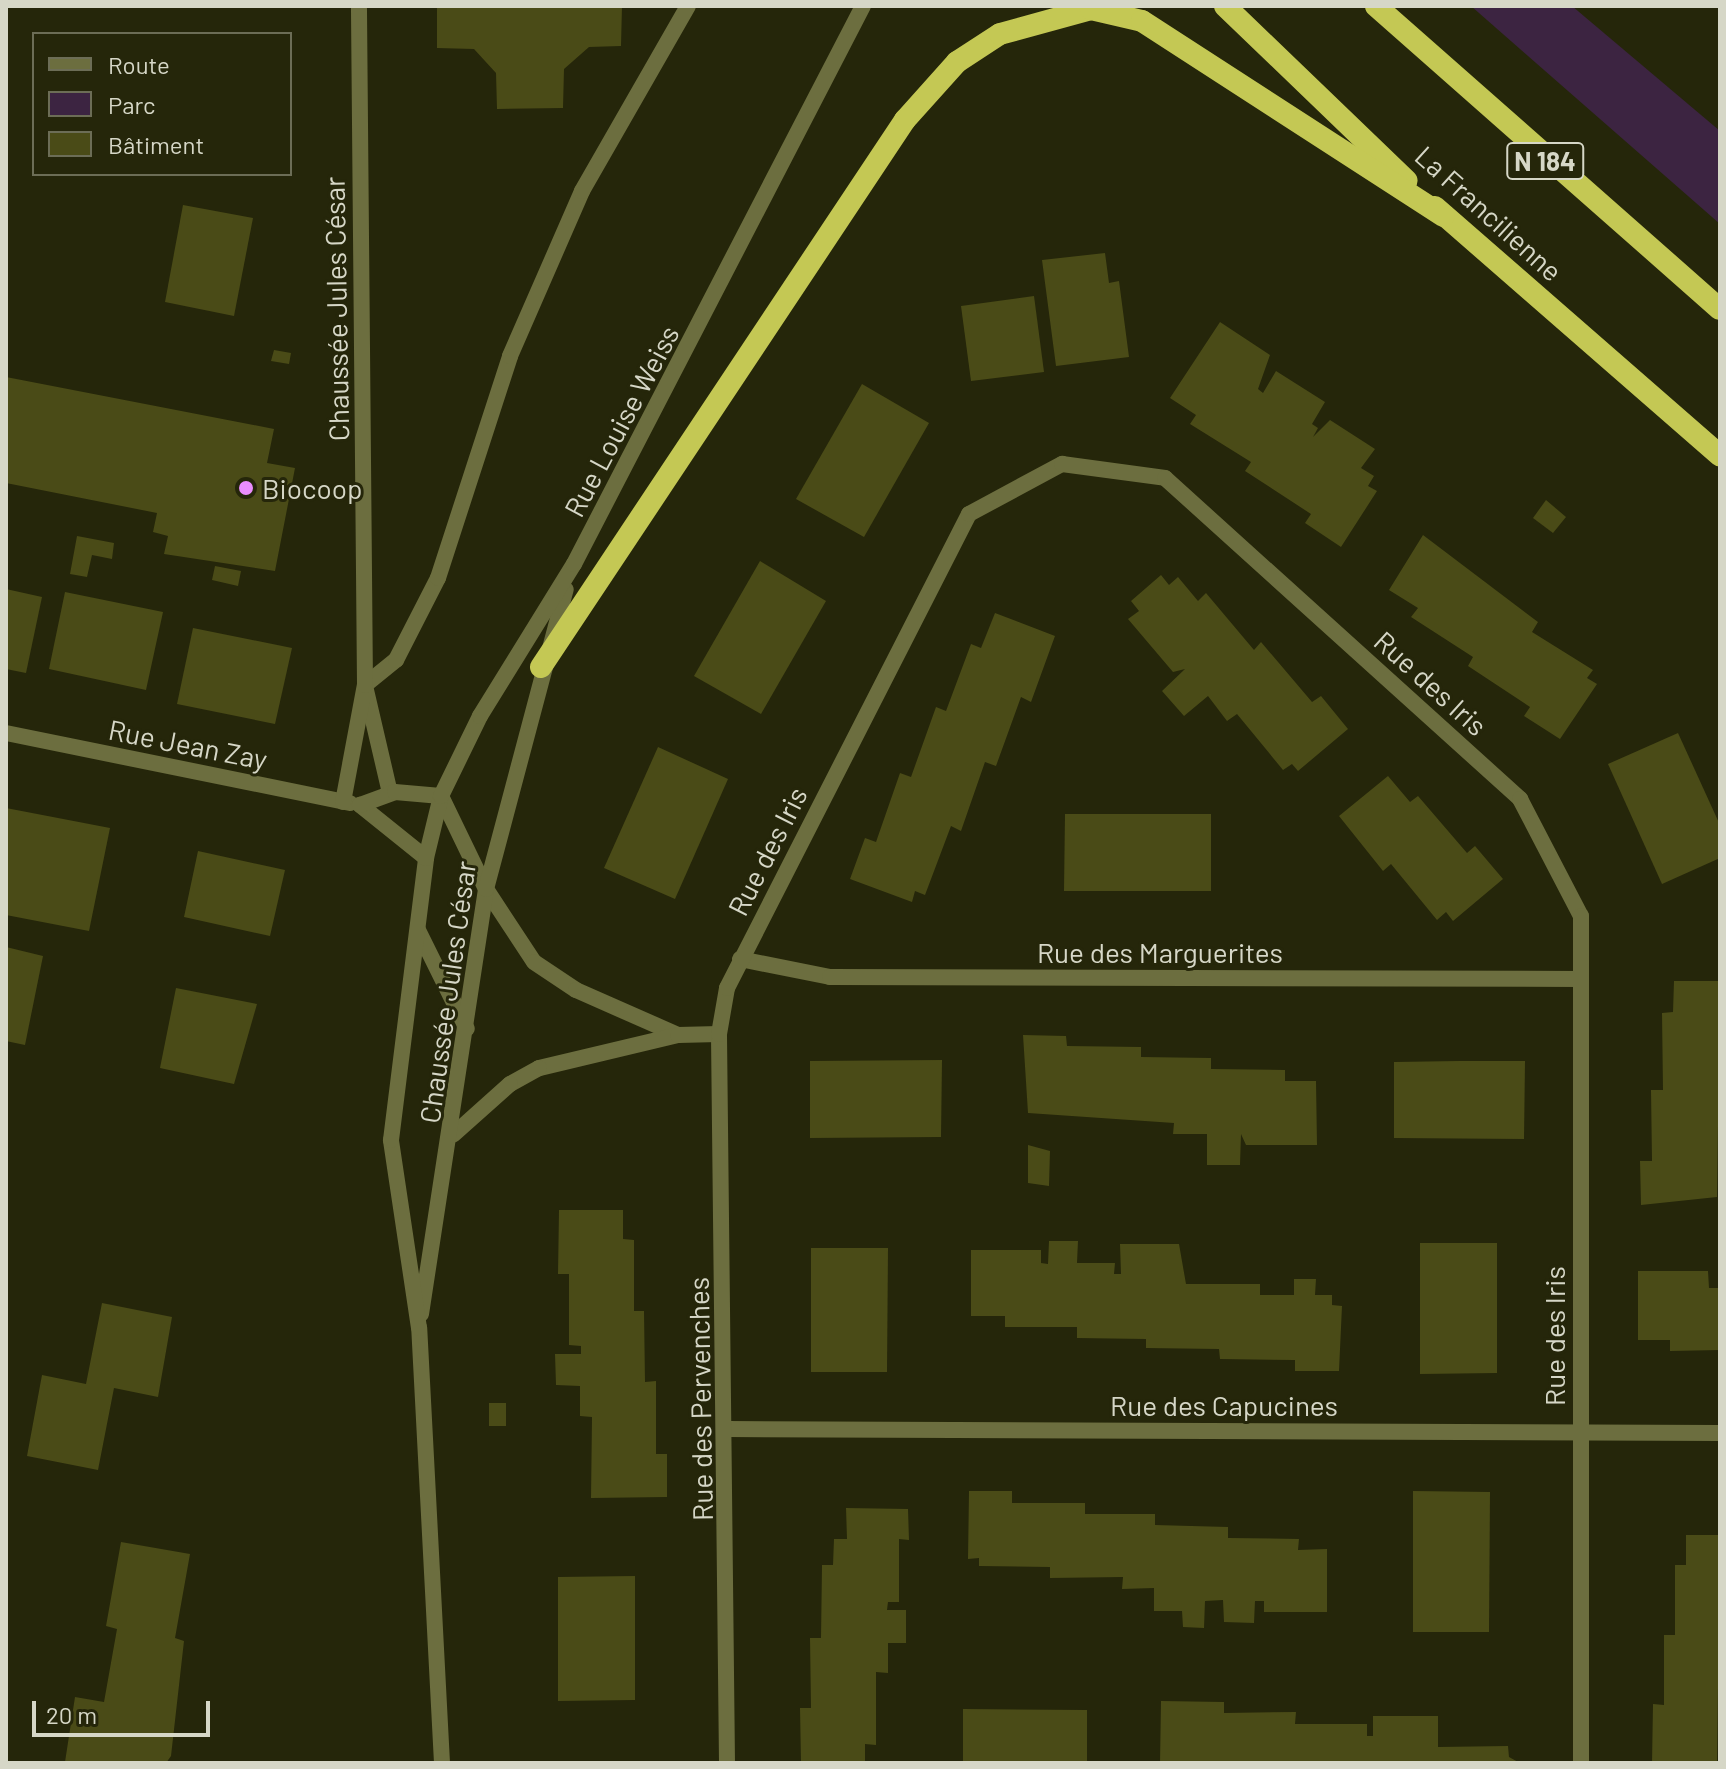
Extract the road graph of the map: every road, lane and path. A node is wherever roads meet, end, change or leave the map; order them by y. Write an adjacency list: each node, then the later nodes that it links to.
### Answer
1 (359, 6): 11 (street, Chaussée Jules César)
2 (688, 6): 11 (street)
3 (863, 6): 9 (street, Rue Louise Weiss)
4 (1225, 6): 6 (highway, La Francilienne)
5 (1376, 6): 7 (highway, N 184)
6 (1444, 216): 8 (highway, La Francilienne); 10 (highway)
7 (1720, 309)
8 (1720, 456)
9 (574, 564): 10 (street, Chaussée Jules César); 14 (street, Rue Louise Weiss)
10 (541, 667): 18 (street, Chaussée Jules César)
11 (365, 685): 13 (street); 15 (street, Chaussée Jules César)
12 (6, 733): 15 (street, Rue Jean Zay)
13 (390, 793): 14 (street); 16 (street)
14 (441, 796): 17 (street, Rue Louise Weiss); 18 (street)
15 (343, 802): 16 (street, Rue Jean Zay)
16 (360, 805): 17 (street, Chaussée Jules César)
17 (426, 858): 19 (street, Chaussée Jules César)
18 (486, 889): 22 (street, Chaussée Jules César); 24 (street)
19 (417, 928): 22 (street); 26 (street, Chaussée Jules César)
20 (740, 959): 21 (street, Rue des Marguerites); 21 (street, Rue des Iris); 23 (street, Rue des Iris)
21 (1581, 979): 28 (street, Rue des Iris)
22 (467, 1029): 25 (street, Chaussée Jules César)
23 (719, 1034): 24 (street); 27 (street, Rue des Pervenches)
24 (678, 1035): 25 (street)
25 (453, 1135): 26 (street, Chaussée Jules César)
26 (419, 1328): 30 (street, Chaussée Jules César)
27 (728, 1429): 28 (street, Rue des Capucines); 31 (street, Rue des Pervenches)
28 (1580, 1432): 29 (street, Rue des Capucines); 32 (street, Rue des Iris)
29 (1720, 1433)
30 (442, 1763)
31 (727, 1763)
32 (1581, 1763)

